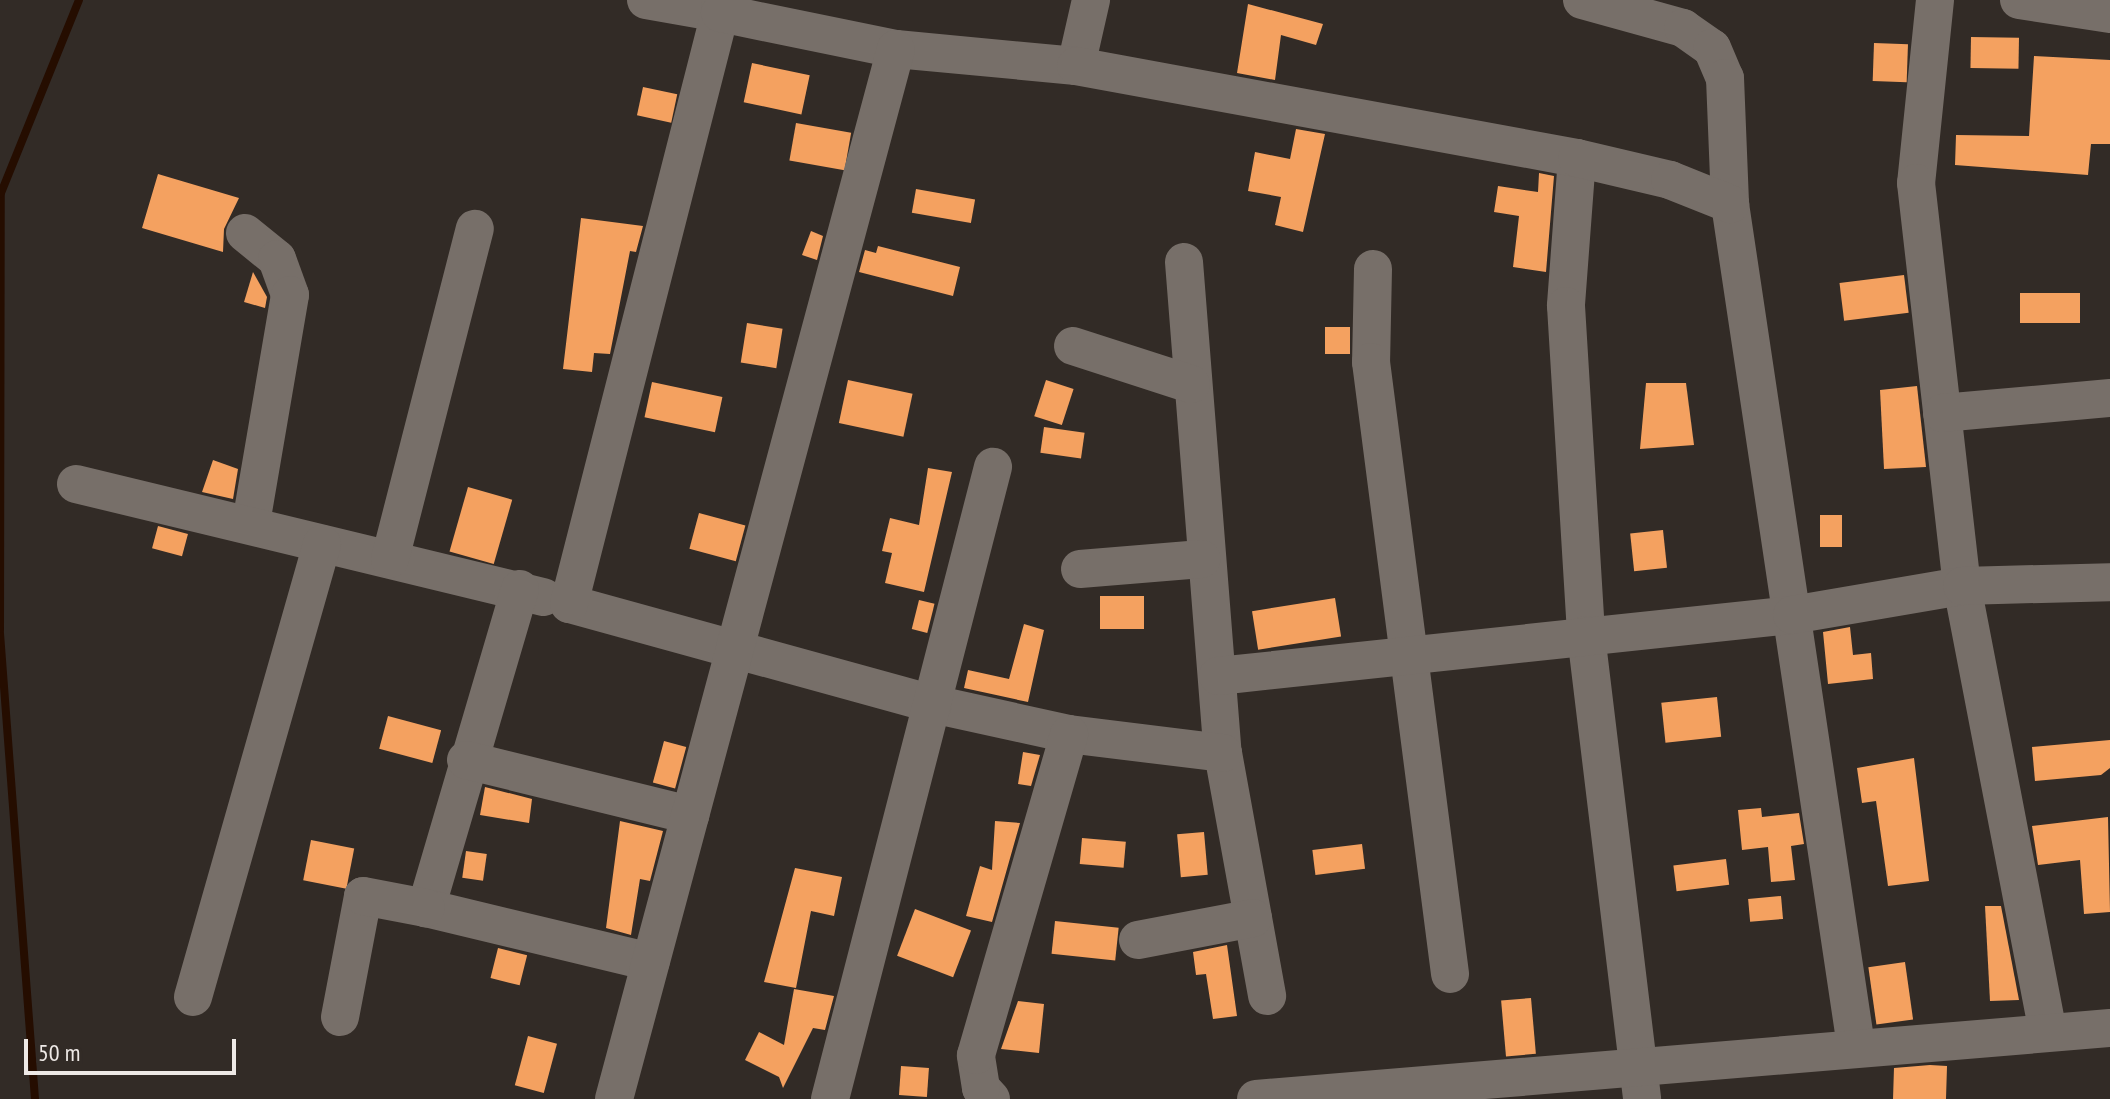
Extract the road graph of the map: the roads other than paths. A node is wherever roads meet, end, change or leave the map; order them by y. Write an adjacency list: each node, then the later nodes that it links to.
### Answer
1 (646, 0): 6 (street)
2 (1091, 0): 9 (street)
3 (1582, 0): 11 (street)
4 (1935, 0): 19 (street)
5 (2019, 0): 7 (street)
6 (720, 6): 8 (street); 30 (street)
7 (2110, 14)
8 (896, 49): 9 (street); 33 (street)
9 (1076, 66): 10 (street)
10 (1577, 158): 11 (street); 32 (street)
11 (1730, 204): 31 (street)
12 (475, 229): 24 (street)
13 (245, 233): 22 (street)
14 (1184, 262): 17 (street)
15 (1373, 269): 34 (street)
16 (1073, 346): 17 (street)
17 (1191, 384): 25 (street)
18 (2110, 398): 19 (street)
19 (1942, 413): 28 (street)
20 (993, 467): 36 (street)
21 (76, 484): 22 (street)
22 (251, 524): 23 (street)
23 (322, 544): 24 (street); 47 (street)
24 (390, 559): 29 (street)
25 (1202, 559): 26 (street); 35 (street)
26 (1080, 569)
27 (2110, 582): 28 (street)
28 (1962, 586): 31 (street); 50 (street)
29 (520, 589): 30 (street); 39 (street)
30 (569, 604): 33 (street)
31 (1792, 615): 32 (street); 51 (street)
32 (1586, 635): 34 (street); 52 (street)
33 (739, 653): 36 (street); 40 (street)
34 (1404, 656): 35 (street); 45 (street)
35 (1218, 676): 38 (street)
36 (933, 704): 37 (street); 56 (street)
37 (1069, 734): 38 (street); 57 (street)
38 (1223, 753): 42 (street)
39 (466, 760): 40 (street); 41 (street)
40 (690, 815): 44 (street)
41 (426, 908): 44 (street); 48 (street)
42 (1253, 918): 43 (street); 46 (street)
43 (1138, 940)
44 (651, 962): 55 (street)
45 (1450, 974)
46 (1267, 996)
47 (193, 997)
48 (340, 1017)
49 (2110, 1028): 50 (street)
50 (2048, 1032): 51 (street)
51 (1856, 1046): 52 (street)
52 (1639, 1082): 53 (street)
53 (1495, 1088): 54 (street)
54 (1322, 1096): 58 (street)
55 (614, 1099)
56 (830, 1099)
57 (991, 1099)
58 (1256, 1099)

